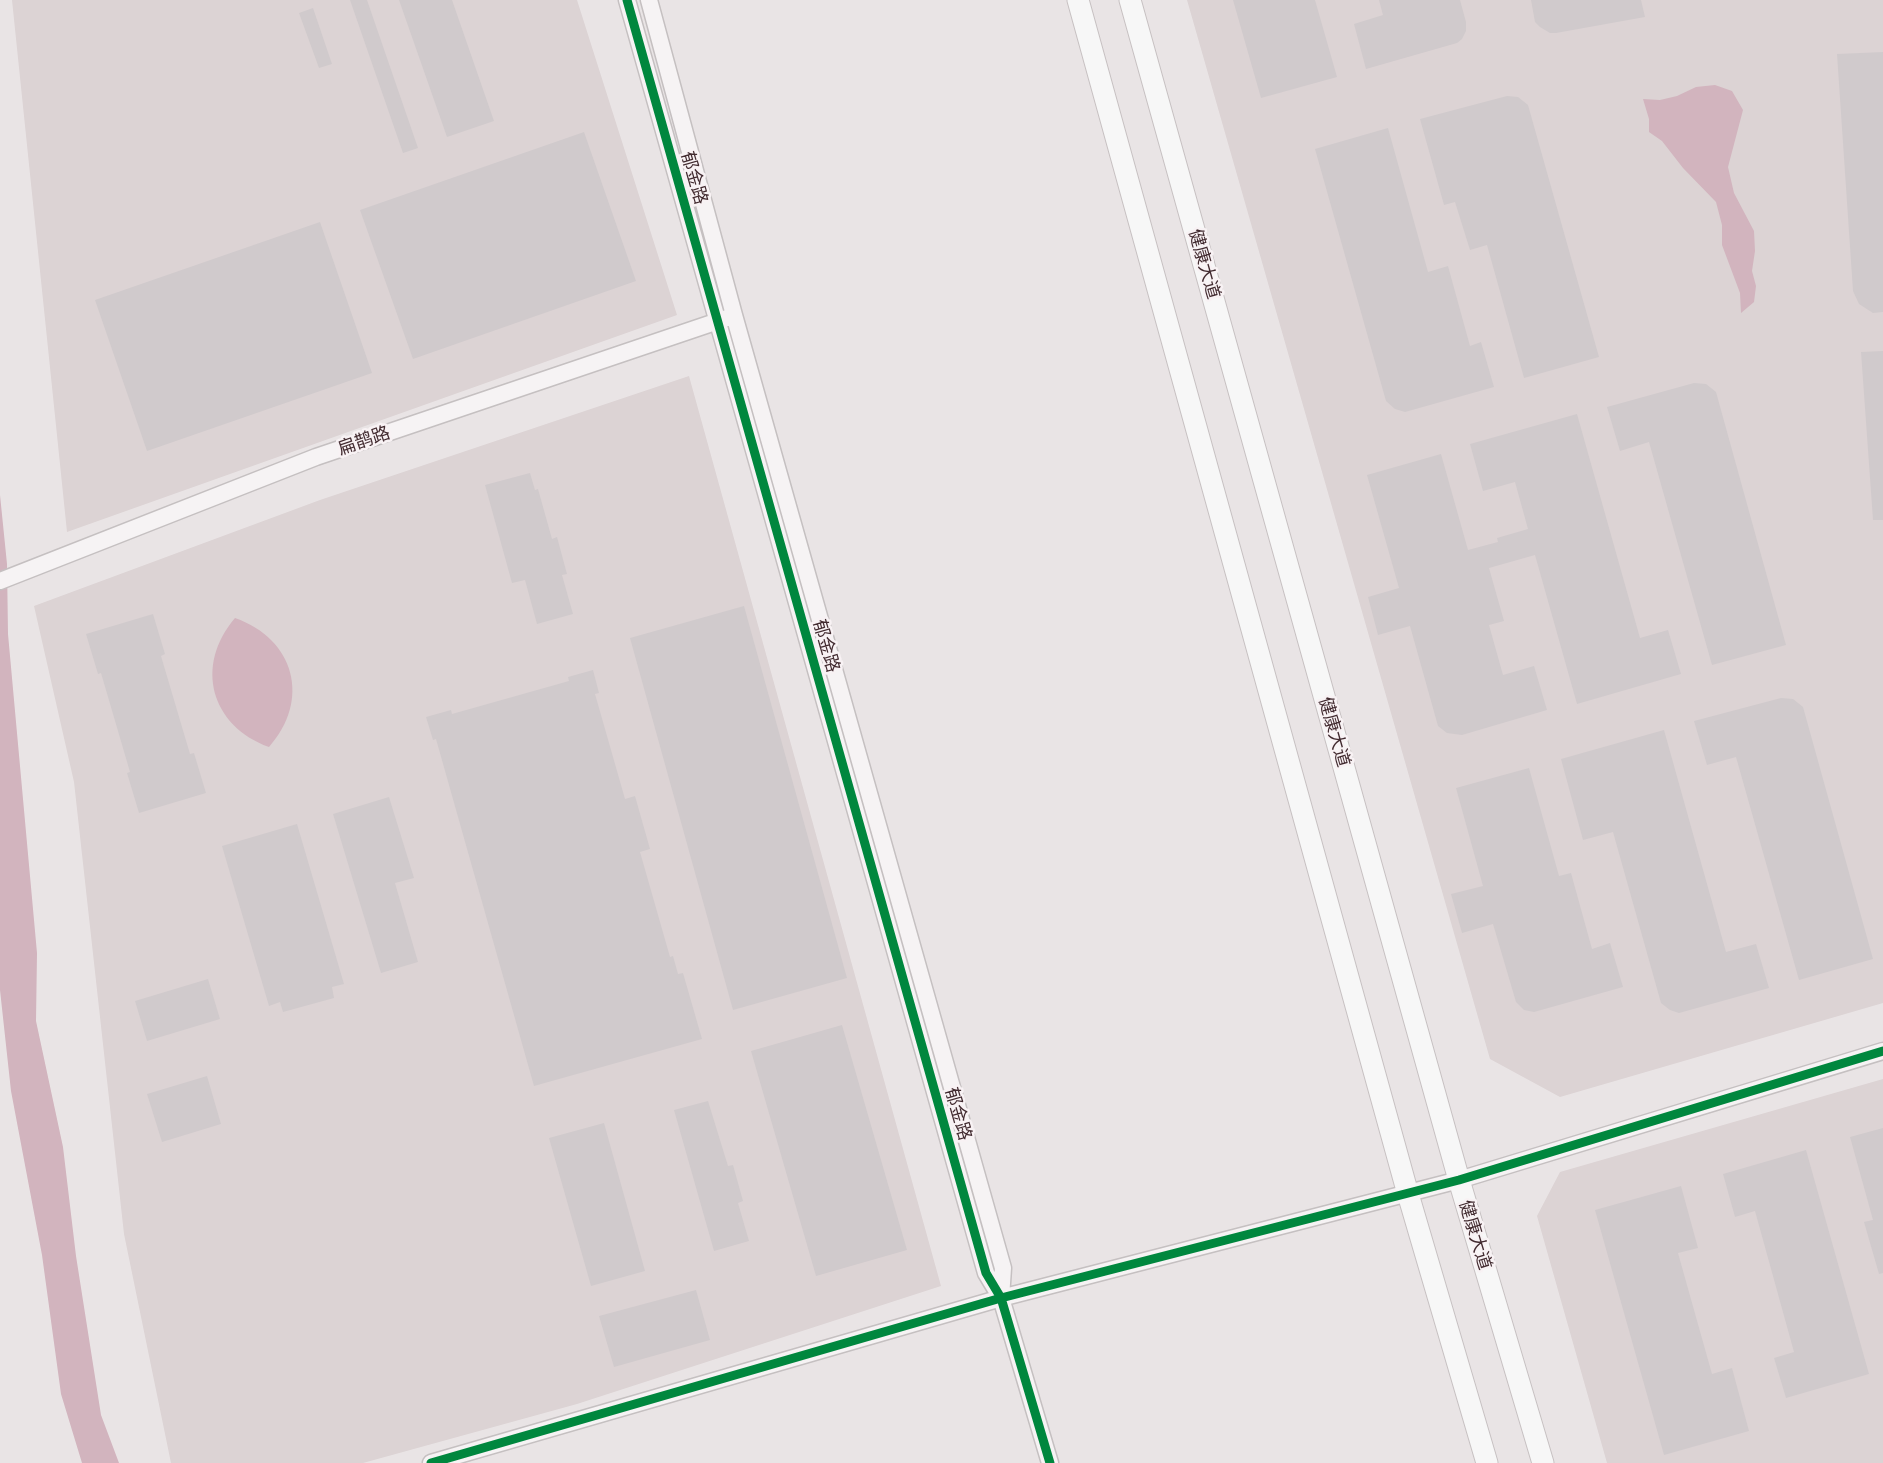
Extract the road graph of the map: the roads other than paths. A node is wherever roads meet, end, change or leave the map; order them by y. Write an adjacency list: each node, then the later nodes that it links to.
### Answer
1 (627, 0): 6 (street, 郁金路)
2 (649, 0): 5 (street, 郁金路)
3 (1078, 0): 10 (main road)
4 (1130, 0): 9 (main road, 健康大道)
5 (734, 315): 6 (street, 扁鹊路); 11 (street, 郁金路)
6 (717, 321): 7 (street, 扁鹊路); 11 (street, 郁金路)
7 (0, 580)
8 (1883, 1051): 9 (street)
9 (1459, 1180): 10 (street); 15 (main road, 健康大道)
10 (1408, 1194): 11 (street); 14 (main road)
11 (1001, 1298): 12 (street); 13 (street)
12 (431, 1463)
13 (1050, 1463)
14 (1487, 1463)
15 (1543, 1463)

